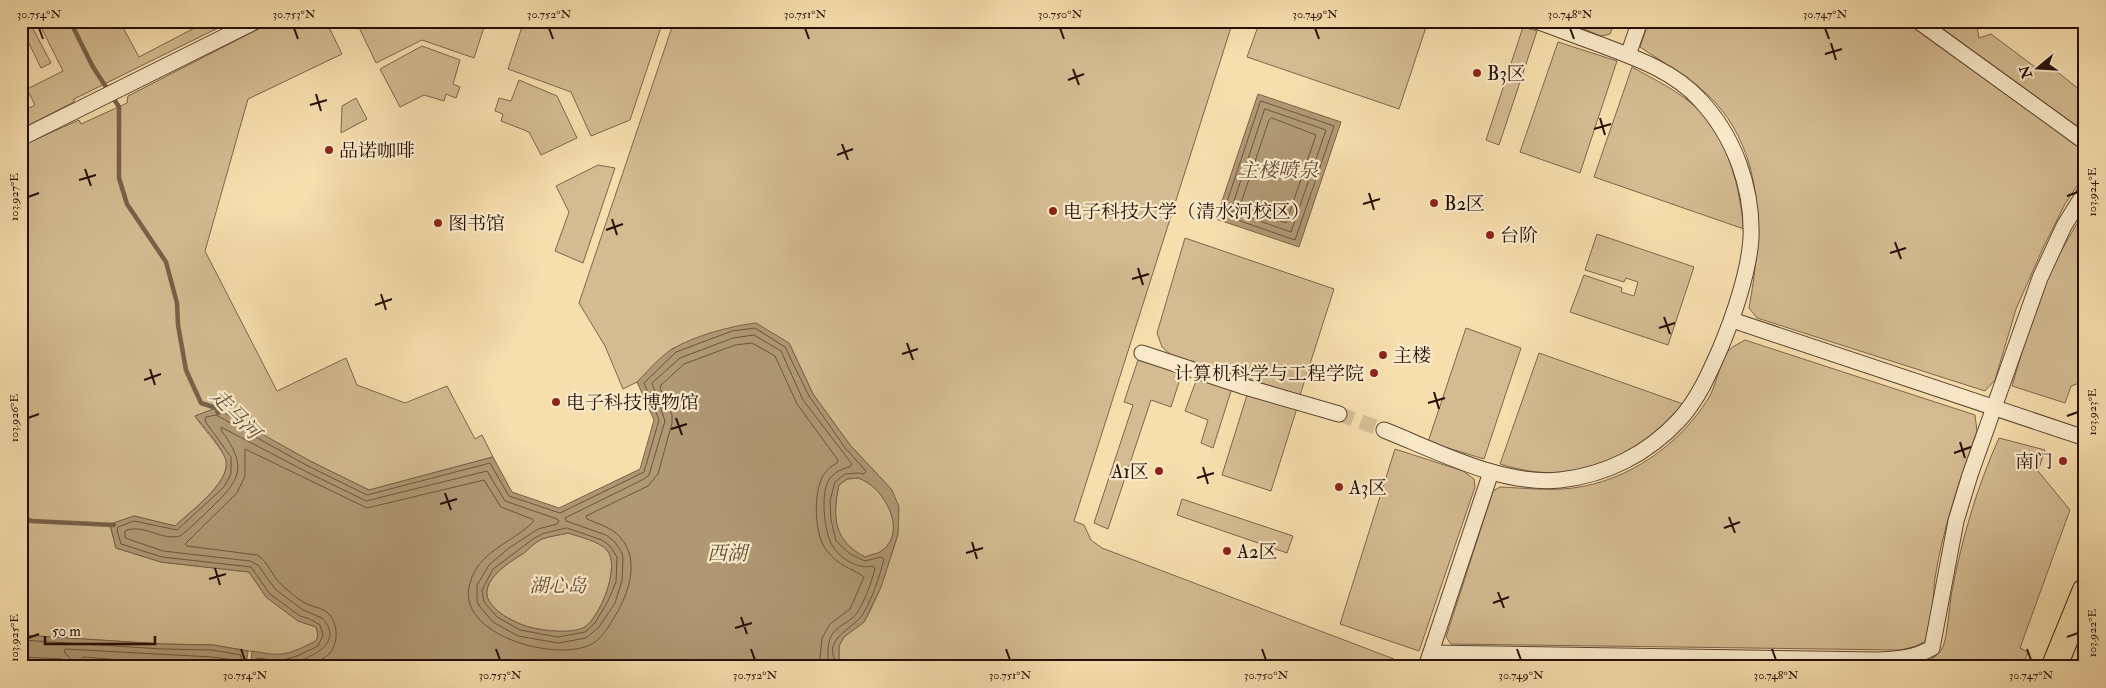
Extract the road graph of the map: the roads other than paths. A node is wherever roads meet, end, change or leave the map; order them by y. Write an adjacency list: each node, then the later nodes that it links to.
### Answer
1 (256, 21): 6 (street)
2 (1536, 21): 5 (street)
3 (1640, 21): 5 (street)
4 (1918, 21): 7 (street)
5 (1628, 55): 9 (street)
6 (21, 138)
7 (2085, 142)
8 (2085, 192): 11 (street)
9 (1732, 320): 11 (street); 15 (street)
10 (1142, 353): 12 (street)
11 (1994, 406): 14 (street); 17 (street)
12 (1340, 414)
13 (1384, 430): 15 (street)
14 (2085, 438)
15 (1491, 472): 17 (street)
16 (2085, 591): 18 (main road)
17 (1428, 660)
18 (2054, 667)

